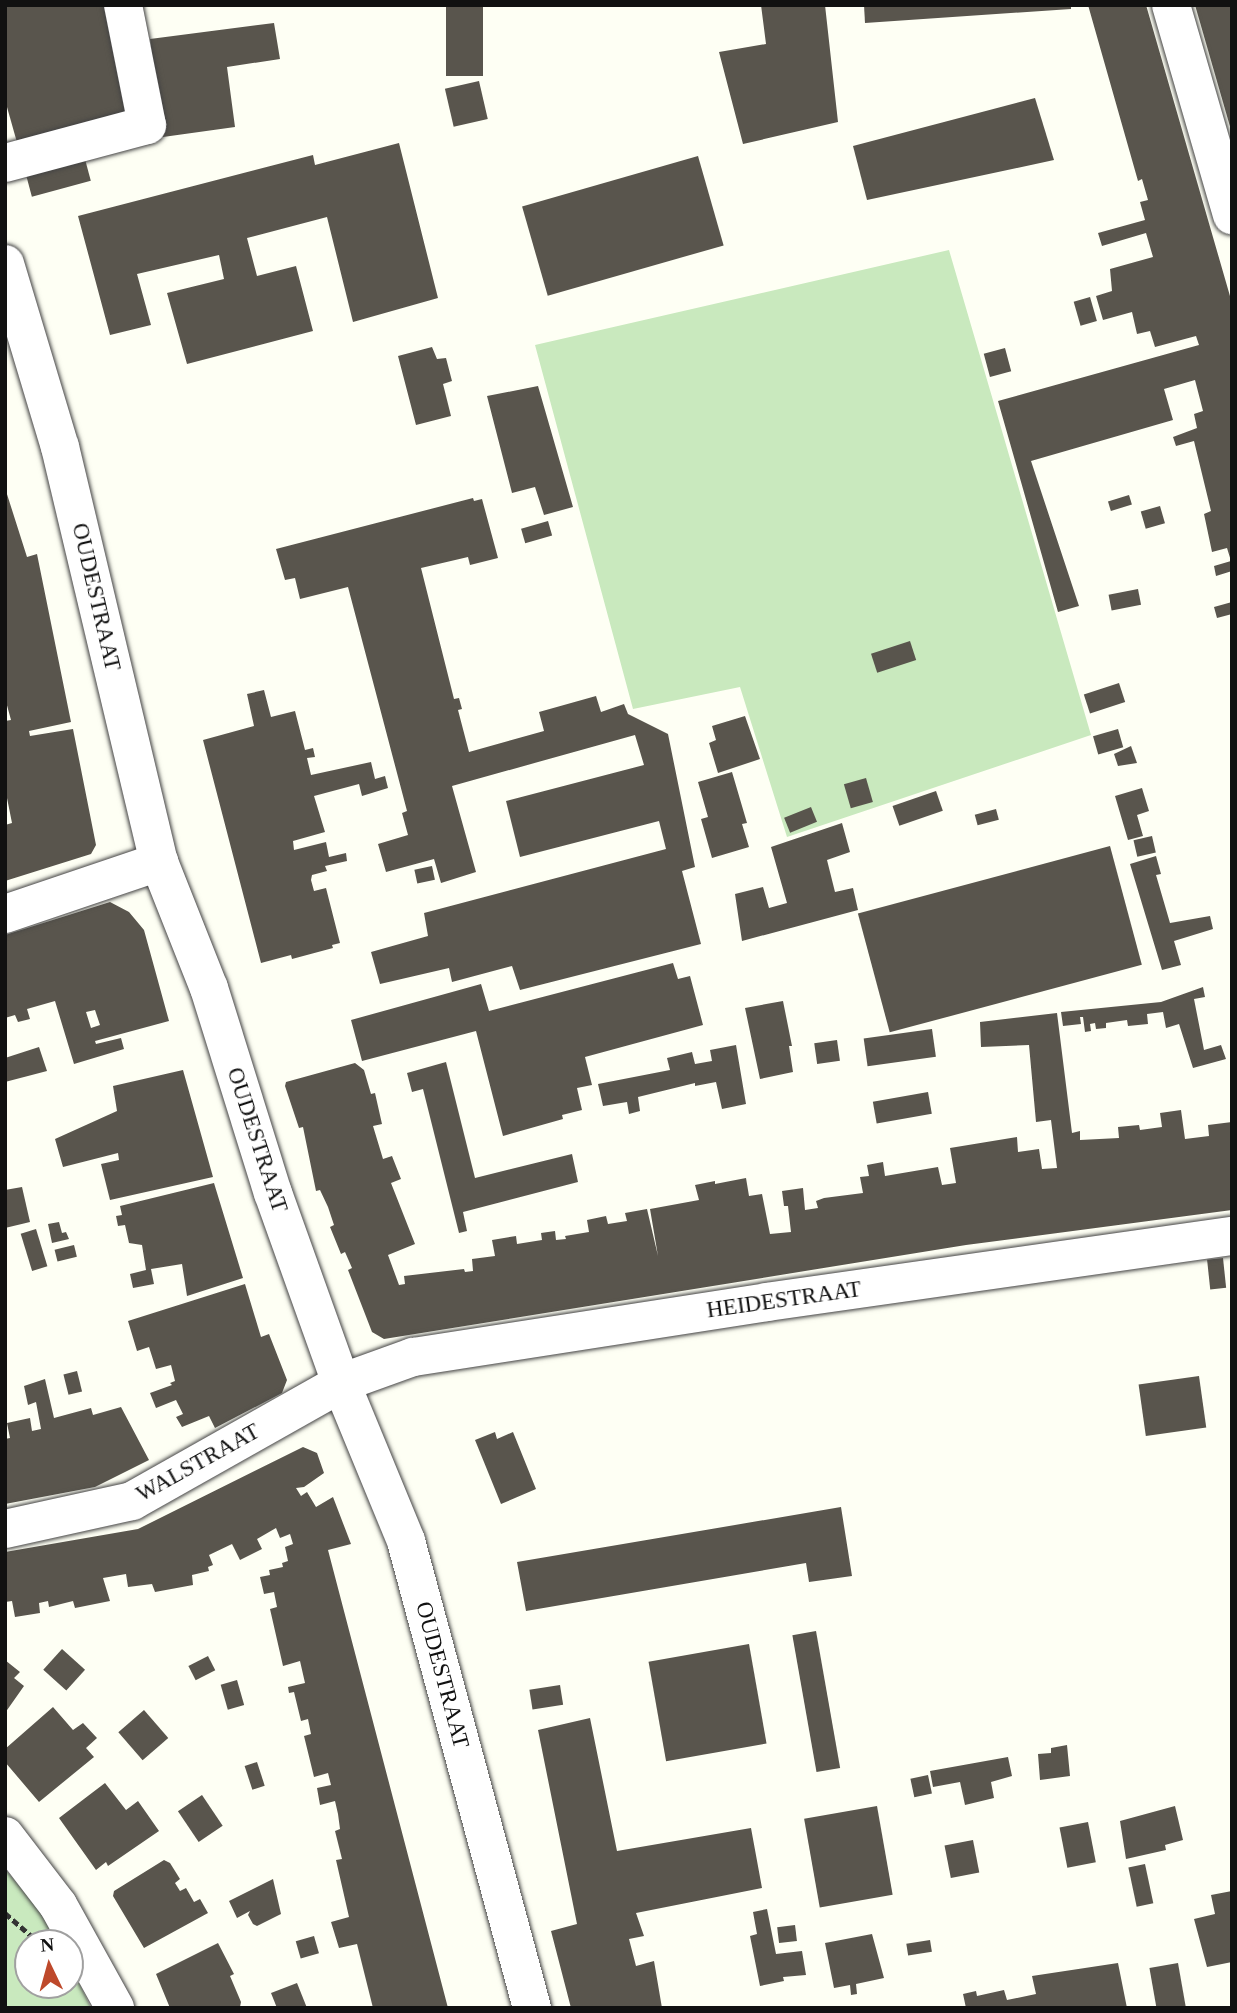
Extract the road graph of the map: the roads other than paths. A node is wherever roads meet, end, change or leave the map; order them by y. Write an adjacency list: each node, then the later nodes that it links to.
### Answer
1 (1171, 5): 4 (street)
2 (124, 30): 3 (street)
3 (5, 163)
4 (1232, 215)
5 (5, 264): 6 (street, OUDESTRAAT)
6 (159, 862): 7 (street); 9 (street, OUDESTRAAT)
7 (5, 914)
8 (1232, 1236): 9 (street, HEIDESTRAAT)
9 (341, 1383): 10 (street, WALSTRAAT); 13 (street, OUDESTRAAT)
10 (5, 1529)
11 (5, 1836): 12 (street)
12 (115, 2008)
13 (531, 2008)

